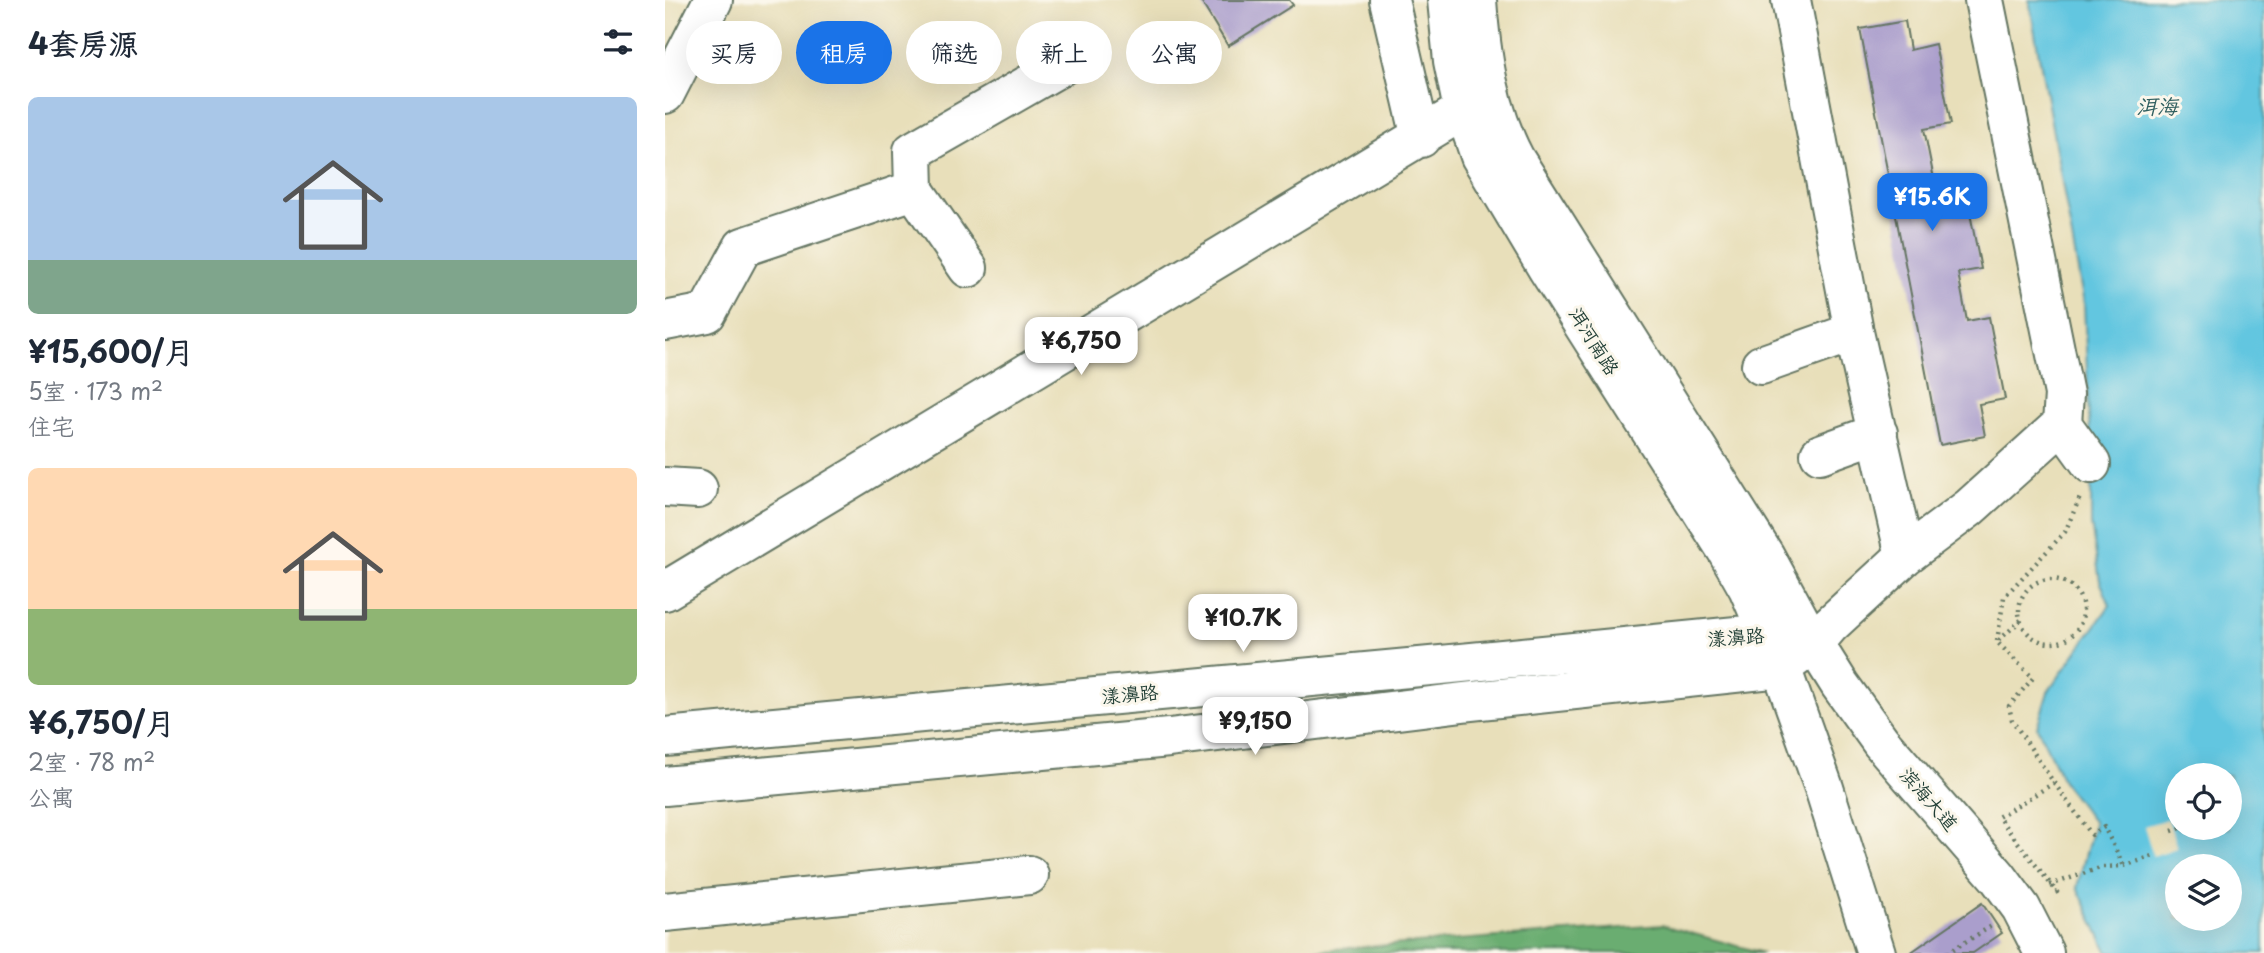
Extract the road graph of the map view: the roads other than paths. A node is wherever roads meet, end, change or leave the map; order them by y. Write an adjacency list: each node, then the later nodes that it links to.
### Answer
1 (713, 0): 8 (main road)
2 (1389, 0): 10 (main road)
3 (1447, 0): 9 (main road, 洱河南路)
4 (1477, 0): 23 (main road, 洱河南路)
5 (1791, 0): 14 (main road)
6 (1984, 0): 16 (main road)
7 (1030, 84): 11 (main road)
8 (665, 94)
9 (1464, 110): 10 (main road); 22 (main road, 洱河南路)
10 (1421, 138): 21 (main road)
11 (914, 190): 12 (main road); 13 (main road)
12 (968, 268)
13 (665, 321)
14 (1854, 332): 15 (main road); 17 (main road)
15 (1761, 365)
16 (2062, 424): 19 (main road); 20 (main road)
17 (1878, 432): 18 (main road); 20 (main road)
18 (1820, 454)
19 (2091, 464)
20 (1905, 556): 23 (main road)
21 (665, 592)
22 (1767, 632): 23 (main road, 漾濞路); 24 (main road, 洱河南路); 25 (main road, 漾濞路)
23 (1814, 644): 24 (main road, 漾濞路); 30 (main road, 滨海大道)
24 (1781, 668): 26 (main road, 漾濞路); 29 (main road)
25 (665, 737)
26 (665, 786)
27 (1029, 875): 28 (main road)
28 (665, 912)
29 (1876, 953)
30 (2044, 953)

